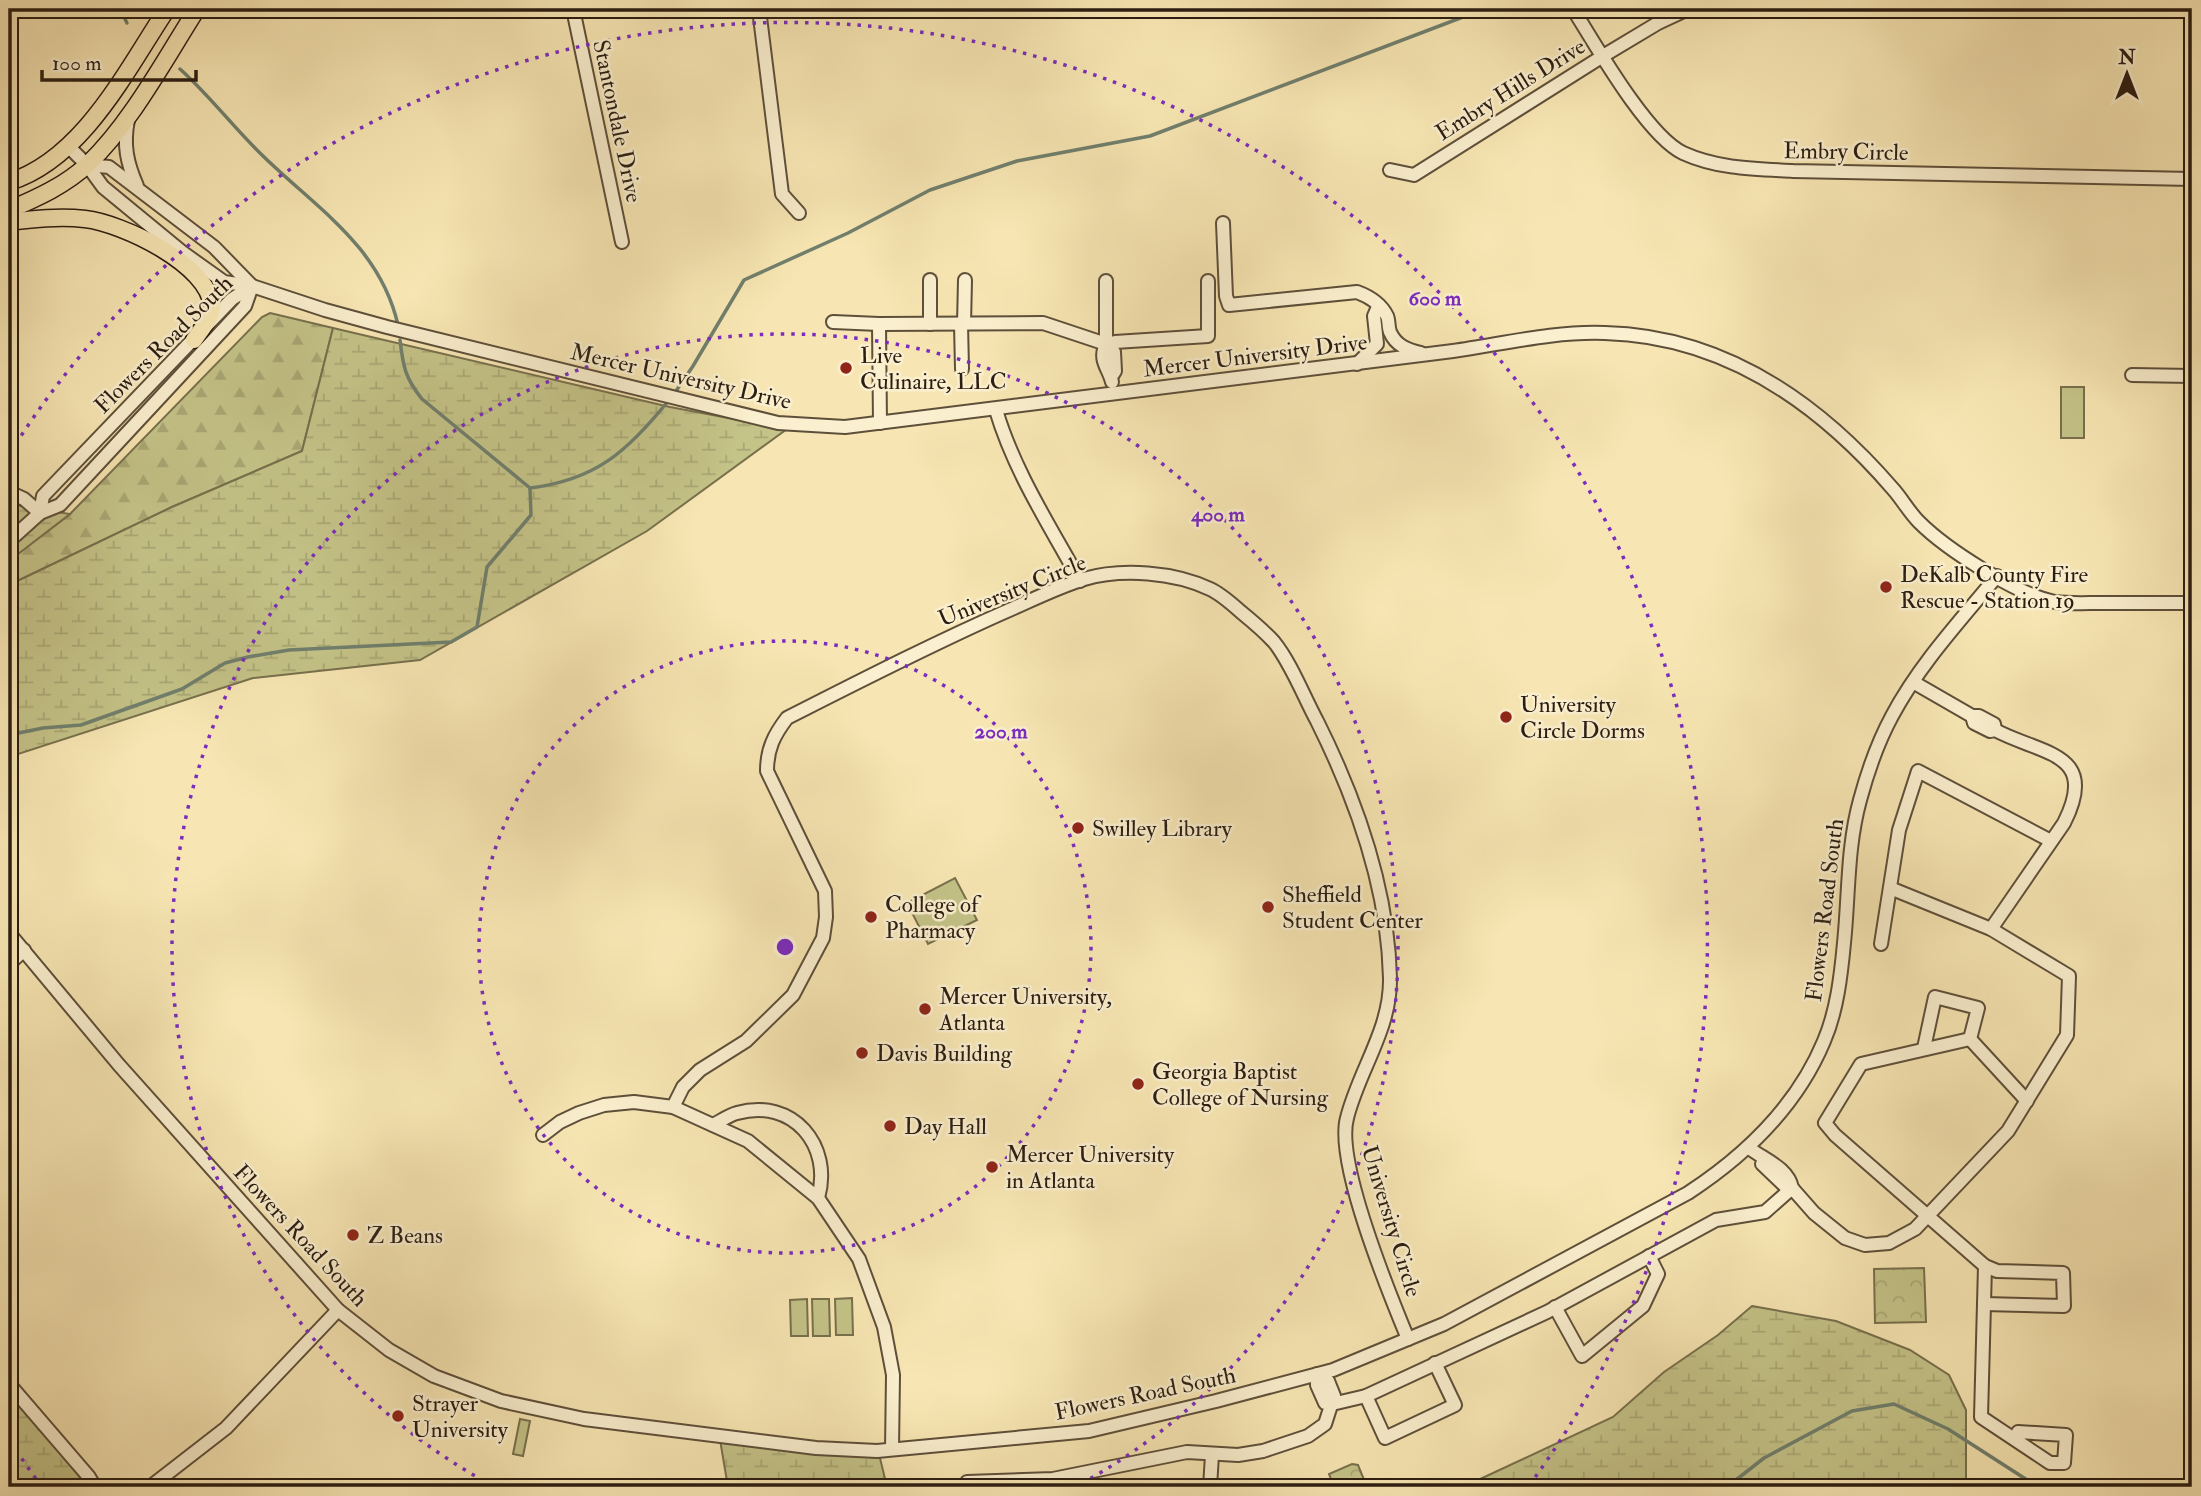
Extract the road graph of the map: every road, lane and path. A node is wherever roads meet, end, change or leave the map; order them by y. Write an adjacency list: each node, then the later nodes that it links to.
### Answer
1 (167, 9): 9 (main road)
2 (197, 9): 8 (main road)
3 (573, 9): 19 (street, Stantondale Drive)
4 (759, 9): 16 (street)
5 (1573, 9): 7 (street, Embry Circle)
6 (1688, 9): 7 (street, Embry Hills Drive)
7 (1603, 56): 11 (street, Embry Hills Drive); 12 (street, Embry Circle)
8 (129, 113): 10 (main road); 14 (street)
9 (68, 146): 10 (street, Mercer University Drive); 13 (main road)
10 (87, 165): 14 (street, Mercer University Drive); 15 (main road); 24 (street, Mercer University Drive)
11 (1390, 170)
12 (2192, 179)
13 (9, 182)
14 (139, 190): 24 (street, Mercer University Drive)
15 (9, 210)
16 (799, 213)
17 (9, 222): 32 (main road)
18 (1223, 223): 25 (street)
19 (622, 242)
20 (930, 280): 28 (street)
21 (965, 280): 29 (street)
22 (1106, 281): 33 (street)
23 (1208, 281): 33 (street)
24 (252, 285): 32 (street, Flowers Road South); 41 (street, Mercer University Drive); 43 (street, Flowers Road South)
25 (1378, 307): 30 (street); 31 (street)
26 (833, 321): 27 (street)
27 (879, 324): 28 (street); 41 (street)
28 (930, 324): 29 (street)
29 (963, 324): 33 (street); 36 (street)
30 (1391, 334): 31 (street); 34 (street)
31 (1376, 336): 35 (street)
32 (194, 340): 43 (street, Flowers Road South)
33 (1106, 344): 39 (street)
34 (1427, 355): 35 (street, Mercer University Drive); 45 (street, Mercer University Drive)
35 (1357, 364): 39 (street, Mercer University Drive)
36 (962, 369)
37 (2132, 375): 38 (street)
38 (2192, 376)
39 (1115, 394): 40 (street, Mercer University Drive)
40 (996, 410): 41 (street, Mercer University Drive); 46 (street)
41 (880, 423)
42 (9, 492): 43 (street)
43 (40, 513): 44 (street, Flowers Road South)
44 (9, 541)
45 (1997, 576): 47 (street, Mercer University Drive); 48 (street, Flowers Road South)
46 (1080, 581): 59 (street, University Circle); 71 (street, University Circle)
47 (2192, 603)
48 (1913, 682): 49 (street); 62 (street, Flowers Road South)
49 (2051, 841): 50 (street); 51 (street)
50 (1890, 888): 51 (street); 53 (street)
51 (1991, 929): 58 (street)
52 (9, 933): 54 (street, Flowers Road South)
53 (1881, 944)
54 (24, 950): 55 (street); 70 (street, Flowers Road South)
55 (9, 964)
56 (1970, 1040): 57 (street); 57 (street); 58 (street)
57 (1924, 1048): 65 (street)
58 (2027, 1101): 65 (street)
59 (673, 1107): 60 (street); 61 (street)
60 (713, 1125): 64 (street); 64 (street)
61 (543, 1135)
62 (1748, 1147): 63 (street); 71 (street, Flowers Road South)
63 (1788, 1192): 65 (street); 66 (street)
64 (818, 1198): 78 (street)
65 (1928, 1216): 67 (street)
66 (1649, 1256): 69 (street); 69 (street)
67 (1985, 1266): 68 (street); 68 (street)
68 (1984, 1304): 77 (street)
69 (1555, 1307): 72 (street)
70 (338, 1310): 78 (street, Flowers Road South); 82 (street)
71 (1408, 1339): 73 (street, Flowers Road South)
72 (1435, 1363): 75 (street); 75 (street)
73 (1317, 1374): 76 (street); 78 (street, Flowers Road South)
74 (9, 1384): 81 (street)
75 (1366, 1396): 76 (street)
76 (1332, 1404): 79 (street)
77 (2017, 1441)
78 (892, 1449)
79 (1212, 1455): 80 (street); 84 (street)
80 (1052, 1483): 83 (street)
81 (95, 1487)
82 (150, 1487)
83 (967, 1487)
84 (1210, 1487)

